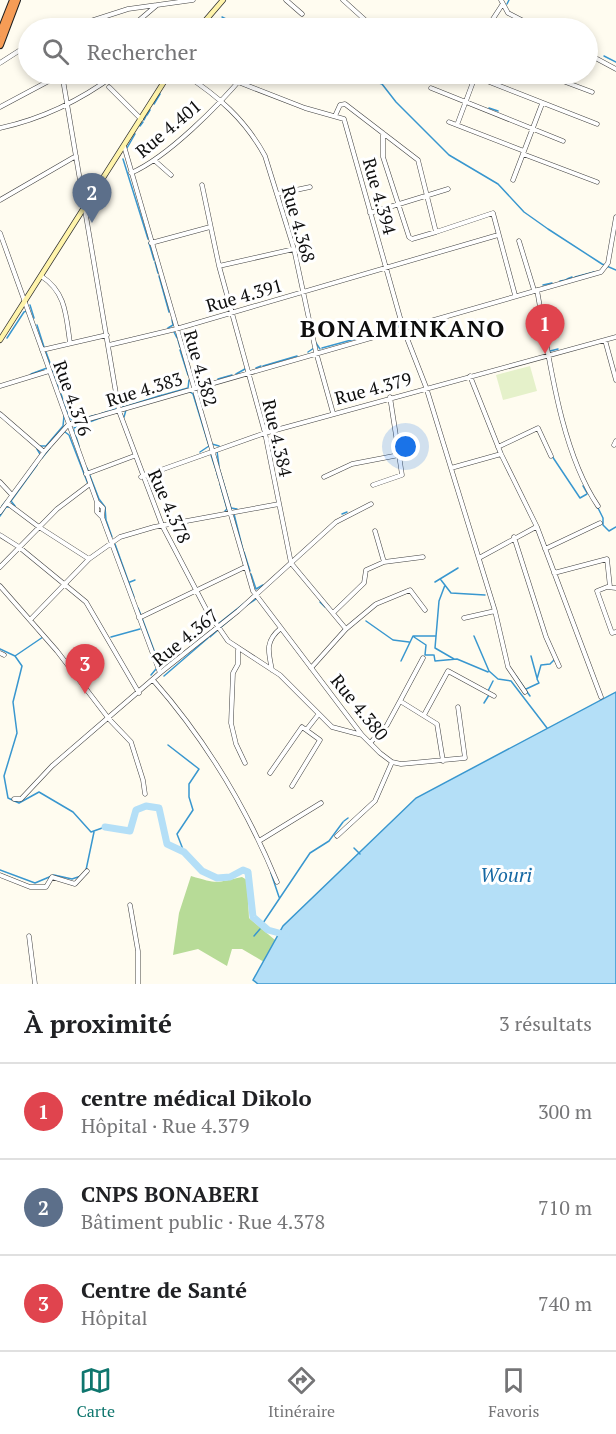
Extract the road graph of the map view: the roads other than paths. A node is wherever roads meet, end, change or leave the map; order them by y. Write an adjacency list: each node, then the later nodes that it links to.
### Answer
1 (15, 0): 15 (highway); 16 (highway)
2 (194, 0): 7 (street)
3 (223, 0): 11 (main road)
4 (286, 0): 8 (street)
5 (343, 0): 12 (street)
6 (502, 2): 13 (street); 14 (street)
7 (157, 5): 9 (street); 10 (street)
8 (302, 14)
9 (100, 18)
10 (142, 18)
11 (208, 18)
12 (363, 18)
13 (493, 18)
14 (518, 18)
15 (0, 33)
16 (0, 45)
17 (18, 51): 19 (street)
18 (598, 59): 20 (street)
19 (0, 63)
20 (616, 69)
21 (43, 84): 38 (street)
22 (64, 84): 36 (street, Rue 4.378)
23 (99, 84): 36 (street)
24 (163, 84): 40 (main road)
25 (199, 84): 34 (street, Rue 4.368)
26 (236, 84): 34 (street, Rue 4.401)
27 (243, 84): 39 (street)
28 (473, 84): 35 (street)
29 (496, 84): 37 (street)
30 (571, 84): 33 (street)
31 (109, 87): 40 (street)
32 (432, 88): 35 (street)
33 (592, 92)
34 (222, 99): 51 (street, Rue 4.401); 59 (street, Rue 4.368)
35 (467, 101): 43 (street); 45 (street)
36 (67, 103): 44 (street); 50 (street, Rue 4.378)
37 (542, 104): 42 (street); 45 (street)
38 (0, 107)
39 (335, 116): 46 (street); 64 (street, Rue 4.394)
40 (141, 119): 48 (main road)
41 (449, 122): 43 (street)
42 (597, 124)
43 (457, 126): 49 (street)
44 (0, 128)
45 (533, 129): 47 (street); 49 (street)
46 (382, 132): 60 (street); 62 (street)
47 (563, 141)
48 (124, 146): 52 (street, Rue 4.382); 63 (main road)
49 (523, 152): 54 (street); 55 (street)
50 (76, 156): 61 (street); 63 (street, Rue 4.378)
51 (154, 160): 52 (street, Rue 4.401); 53 (street)
52 (131, 173): 71 (street, Rue 4.382)
53 (171, 175)
54 (513, 180)
55 (597, 182)
56 (202, 185): 66 (street, Rue 4.384)
57 (310, 187): 59 (street)
58 (448, 189): 60 (street)
59 (277, 194): 72 (street, Rue 4.368)
60 (428, 196): 62 (street); 67 (street)
61 (0, 200)
62 (397, 205): 64 (street); 67 (street)
63 (85, 207): 75 (main road); 83 (street, Rue 4.378)
64 (370, 213): 74 (street, Rue 4.394)
65 (616, 217): 76 (street, Rue 4.383)
66 (210, 227): 71 (street); 73 (street, Rue 4.384)
67 (436, 232): 69 (street)
68 (0, 233): 79 (street, Rue 4.376)
69 (498, 235): 74 (street, Rue 4.391); 78 (street)
70 (519, 241): 76 (street)
71 (151, 243): 82 (street, Rue 4.382)
72 (294, 249): 73 (street); 77 (street, Rue 4.368)
73 (219, 266): 80 (street, Rue 4.384)
74 (386, 268): 77 (street, Rue 4.391); 81 (street, Rue 4.394)
75 (41, 276): 79 (main road); 87 (street)
76 (535, 290): 78 (street, Rue 4.383); 91 (street)
77 (303, 291): 80 (street, Rue 4.391); 90 (street, Rue 4.368)
78 (515, 295): 81 (street, Rue 4.383)
79 (24, 302): 85 (main road); 89 (street, Rue 4.376)
80 (232, 312): 82 (street, Rue 4.391); 93 (street, Rue 4.384)
81 (403, 328): 90 (street, Rue 4.383); 97 (street, Rue 4.394)
82 (176, 329): 88 (street, Rue 4.391); 98 (street, Rue 4.382)
83 (107, 335): 87 (street); 88 (street, Rue 4.378)
84 (616, 337): 86 (street, Rue 4.379)
85 (3, 339)
86 (605, 340): 91 (street, Rue 4.379); 95 (street)
87 (70, 343): 89 (street)
88 (109, 345): 100 (street, Rue 4.378)
89 (42, 350): 92 (street, Rue 4.376)
90 (316, 352): 93 (street, Rue 4.383); 101 (street, Rue 4.368)
91 (548, 355): 94 (street, Rue 4.379); 123 (street)
92 (49, 371): 96 (street); 103 (street, Rue 4.376)
93 (248, 372): 98 (street, Rue 4.383); 104 (street, Rue 4.384)
94 (470, 376): 97 (street, Rue 4.379); 105 (street)
95 (616, 380)
96 (0, 386)
97 (426, 387): 99 (street, Rue 4.379); 112 (street, Rue 4.394)
98 (193, 389): 100 (street, Rue 4.383); 106 (street, Rue 4.382)
99 (390, 397): 101 (street, Rue 4.379); 109 (street)
100 (119, 411): 103 (street, Rue 4.383); 110 (street, Rue 4.378)
101 (333, 412): 104 (street, Rue 4.379)
102 (0, 414): 107 (street)
103 (68, 425): 107 (street); 113 (street, Rue 4.376)
104 (265, 433): 106 (street, Rue 4.379); 121 (street, Rue 4.384)
105 (498, 447): 108 (street); 111 (street)
106 (211, 450): 114 (street, Rue 4.379); 125 (street, Rue 4.382)
107 (44, 452): 119 (street)
108 (501, 454): 112 (street); 129 (street)
109 (399, 455): 115 (street); 118 (street)
110 (134, 456): 113 (street); 114 (street, Rue 4.378)
111 (551, 456)
112 (451, 468): 137 (street, Rue 4.394)
113 (86, 474): 117 (street, Rue 4.376)
114 (141, 477): 127 (street, Rue 4.378)
115 (324, 477)
116 (0, 482): 119 (street)
117 (90, 484): 128 (street); 133 (street, Rue 4.376)
118 (373, 485)
119 (12, 495): 120 (street)
120 (7, 503): 124 (street); 128 (street)
121 (279, 504): 125 (street); 140 (street, Rue 4.384)
122 (371, 504): 140 (street, Rue 4.367)
123 (598, 506)
124 (0, 512)
125 (230, 513): 127 (street); 142 (street, Rue 4.382)
126 (600, 523): 135 (street)
127 (162, 525): 133 (street); 148 (street, Rue 4.378)
128 (39, 527): 134 (street); 138 (street)
129 (537, 527): 132 (street); 135 (street)
130 (375, 531): 139 (street)
131 (0, 535): 134 (street)
132 (514, 537): 137 (street); 162 (street)
133 (111, 541): 138 (street); 153 (street)
134 (19, 547): 141 (street); 144 (street)
135 (545, 549): 143 (street)
136 (423, 557): 139 (street)
137 (479, 558): 151 (street, Rue 4.394)
138 (89, 559): 144 (street)
139 (384, 562): 152 (street)
140 (291, 563): 149 (street, Rue 4.367); 152 (street, Rue 4.384)
141 (0, 567)
142 (245, 567): 148 (street); 149 (street, Rue 4.382)
143 (554, 573): 146 (street); 170 (street)
144 (65, 583): 155 (street); 168 (street)
145 (0, 586): 155 (street)
146 (610, 587): 147 (street); 159 (street)
147 (616, 588)
148 (195, 589): 153 (street); 156 (street, Rue 4.378)
149 (256, 595): 156 (street, Rue 4.367); 157 (street, Rue 4.380)
150 (425, 610): 158 (street)
151 (495, 611): 154 (street); 167 (street, Rue 4.394)
152 (333, 613): 158 (street, Rue 4.384)
153 (139, 618): 165 (street)
154 (464, 618)
155 (30, 620): 175 (street)
156 (217, 628): 160 (street, Rue 4.378); 165 (street, Rue 4.367)
157 (281, 628): 163 (street, Rue 4.380); 164 (street)
158 (346, 629): 163 (street)
159 (616, 632)
160 (238, 649): 164 (street, Rue 4.378); 181 (street)
161 (423, 658): 171 (street)
162 (559, 666)
163 (311, 668): 177 (street, Rue 4.380)
164 (272, 670): 173 (street, Rue 4.378)
165 (160, 673): 166 (street, Rue 4.367)
166 (153, 680): 168 (street, Rue 4.367); 188 (street)
167 (525, 692)
168 (139, 693): 175 (street, Rue 4.367)
169 (494, 696): 174 (street)
170 (601, 697)
171 (400, 701): 174 (street); 178 (street)
172 (458, 707): 179 (street, Rue 4.380)
173 (318, 715): 176 (street); 177 (street, Rue 4.378)
174 (424, 715): 179 (street)
175 (109, 719): 184 (street); 185 (street, Rue 4.367)
176 (307, 729): 182 (street); 183 (street)
177 (362, 735): 178 (street, Rue 4.380)
178 (370, 743): 180 (street, Rue 4.380)
179 (443, 760): 180 (street, Rue 4.380)
180 (392, 762): 187 (street)
181 (245, 763)
182 (270, 773)
183 (292, 786)
184 (145, 794)
185 (14, 799)
186 (321, 803): 188 (street)
187 (337, 836)
188 (259, 841): 191 (street)
189 (87, 871): 190 (street)
190 (0, 874)
191 (277, 882)
192 (130, 905): 195 (street)
193 (30, 936): 194 (street)
194 (34, 984)
195 (138, 984)

